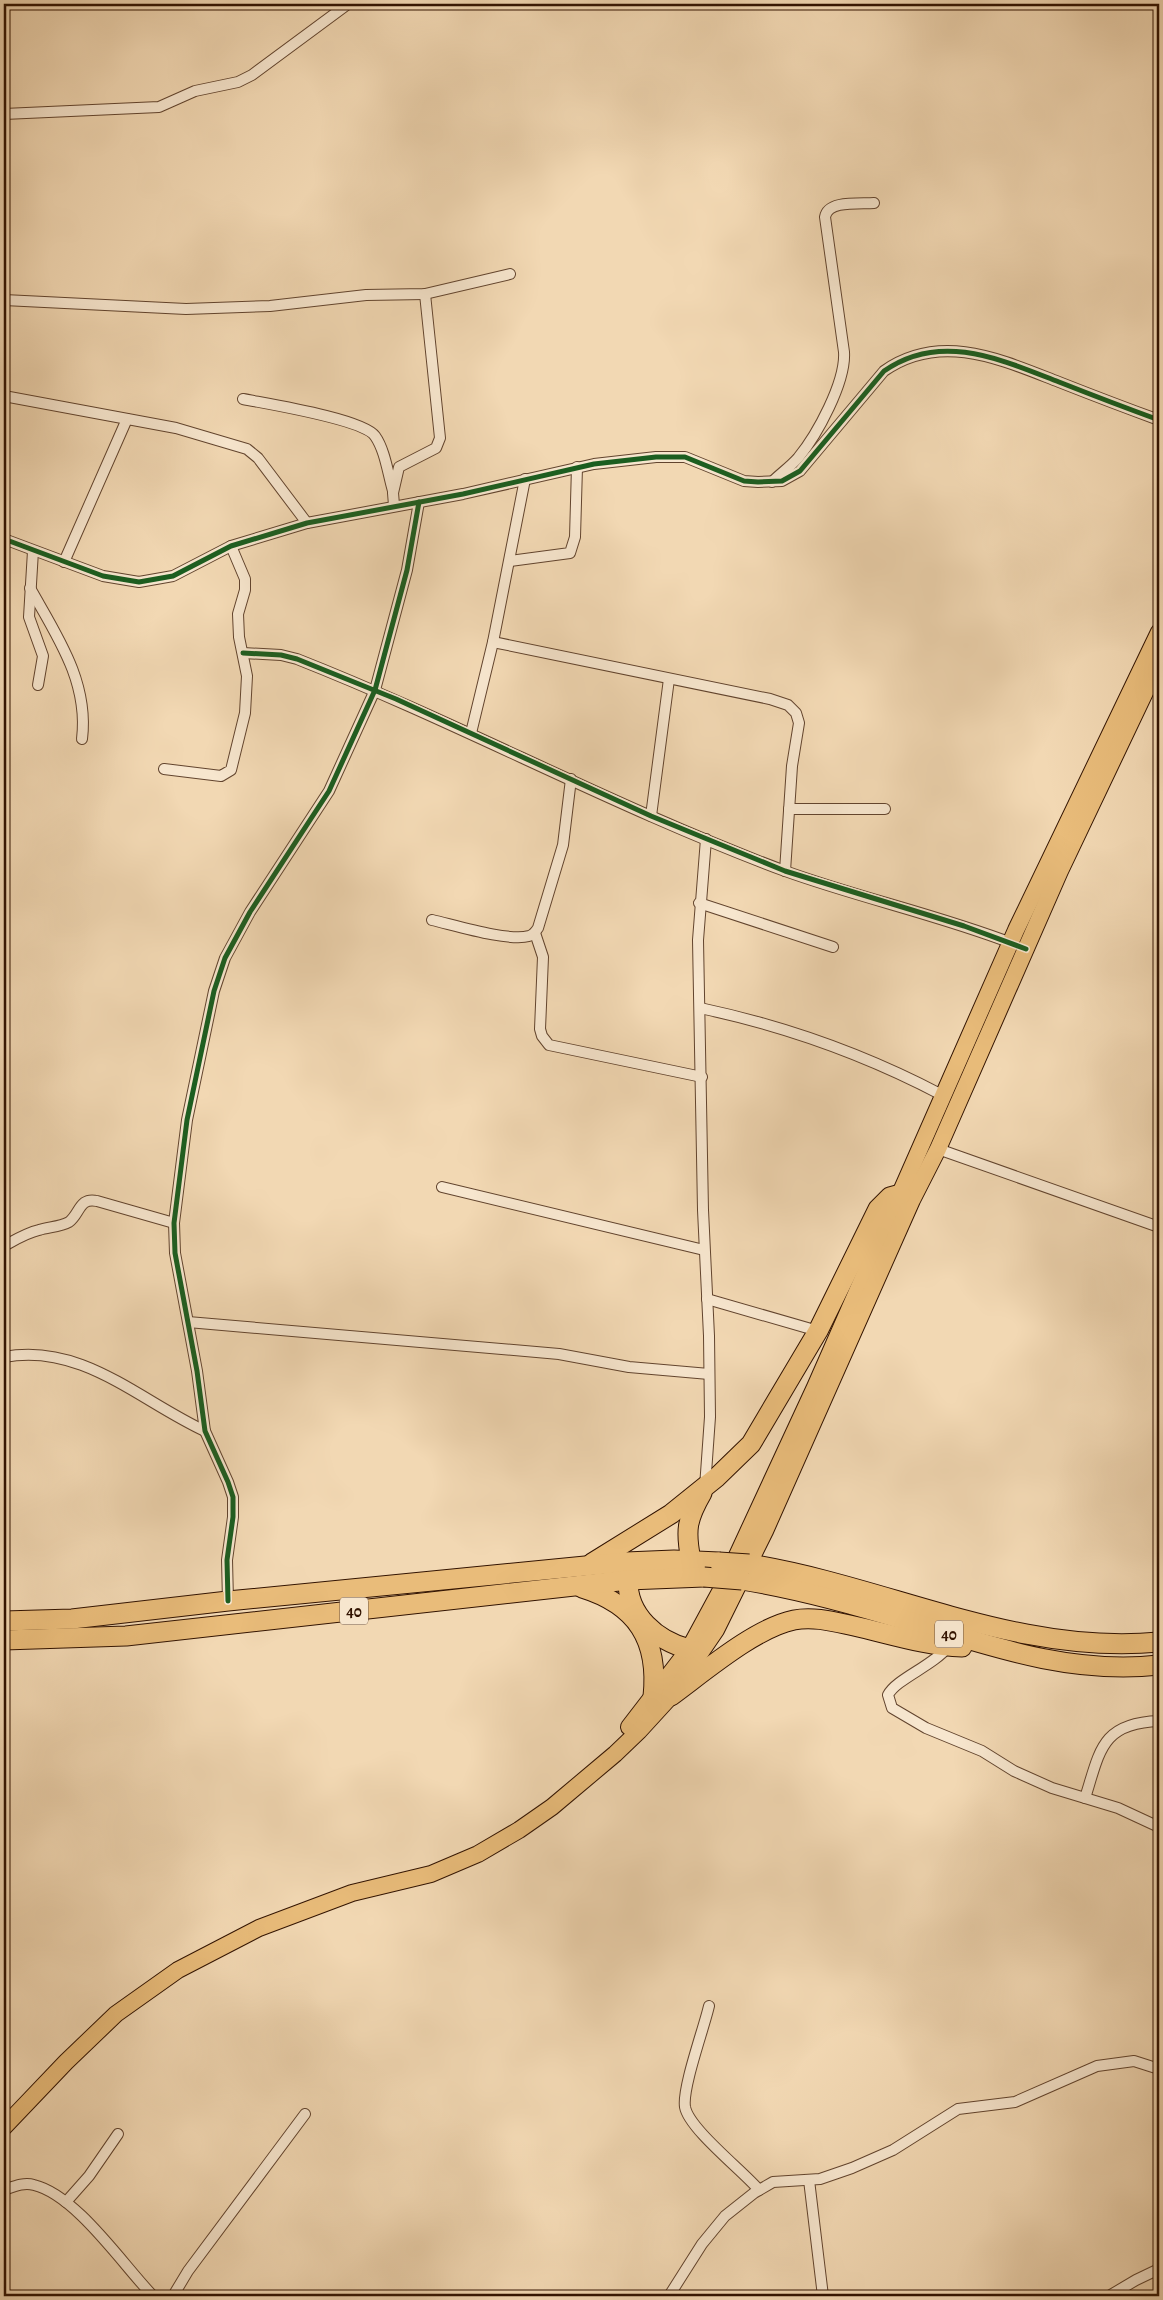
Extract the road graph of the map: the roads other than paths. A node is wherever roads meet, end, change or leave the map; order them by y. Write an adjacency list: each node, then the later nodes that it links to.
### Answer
1 (348, 4): 2 (street)
2 (4, 114)
3 (874, 203): 13 (street)
4 (510, 274): 5 (street)
5 (425, 294): 6 (street); 14 (street)
6 (4, 300)
7 (4, 396): 9 (street)
8 (243, 399): 14 (street)
9 (127, 419): 17 (street); 22 (street)
10 (1159, 420): 13 (street)
11 (577, 467): 12 (street); 13 (street); 21 (street)
12 (525, 479): 15 (street); 21 (street)
13 (771, 482)
14 (393, 493): 16 (street)
15 (419, 502): 16 (street); 30 (street)
16 (394, 505): 17 (street)
17 (307, 523): 19 (street)
18 (4, 539): 20 (street)
19 (231, 546): 22 (street); 26 (street)
20 (33, 551): 22 (street); 23 (street)
21 (510, 561): 25 (street)
22 (64, 562)
23 (30, 588): 29 (street); 32 (street)
24 (1159, 632): 43 (main road)
25 (493, 642): 28 (street); 31 (street)
26 (243, 653): 30 (street); 33 (street)
27 (1159, 663): 45 (main road)
28 (669, 679): 35 (street); 37 (street)
29 (38, 685)
30 (374, 690): 31 (street); 52 (street)
31 (471, 733): 34 (street)
32 (82, 739)
33 (164, 769)
34 (572, 780): 37 (street); 42 (street)
35 (790, 809): 36 (street); 39 (street)
36 (885, 809)
37 (651, 816): 38 (street)
38 (706, 839): 39 (street); 40 (street)
39 (785, 871): 43 (street)
40 (699, 903): 44 (street); 46 (street)
41 (432, 920): 42 (street)
42 (535, 933): 47 (street)
43 (1011, 943): 45 (street); 48 (main road)
44 (833, 947)
45 (1026, 949): 49 (main road)
46 (700, 1008): 47 (street); 48 (street)
47 (702, 1077): 55 (street)
48 (942, 1095): 51 (main road)
49 (938, 1148): 51 (main road); 53 (street)
50 (442, 1188): 55 (street)
51 (907, 1197): 58 (highway); 76 (main road); 78 (main road)
52 (174, 1223): 54 (street); 57 (street)
53 (1159, 1227)
54 (4, 1246)
55 (704, 1250): 56 (street)
56 (707, 1299): 58 (street); 60 (street)
57 (188, 1322): 60 (street); 61 (street)
58 (818, 1331): 62 (highway)
59 (4, 1357): 61 (street)
60 (709, 1374): 62 (street)
61 (205, 1431): 68 (street)
62 (705, 1487): 63 (highway); 64 (highway)
63 (691, 1560): 64 (highway, 40); 65 (highway, 40, bridge)
64 (587, 1566): 68 (highway, 40)
65 (745, 1572): 66 (highway, 40, bridge); 73 (highway, 40); 75 (highway, 40)
66 (628, 1580): 67 (highway, 40); 76 (highway)
67 (576, 1586): 71 (highway, 40); 79 (highway)
68 (228, 1601): 69 (highway, 40)
69 (125, 1614): 70 (highway, 40); 71 (highway)
70 (4, 1621)
71 (126, 1636): 72 (highway, 40)
72 (4, 1640)
73 (1159, 1642)
74 (949, 1646): 75 (highway); 78 (highway); 81 (street)
75 (992, 1648): 77 (highway, 40)
76 (689, 1649): 79 (main road)
77 (1159, 1665)
78 (672, 1696): 82 (main road)
79 (653, 1697): 82 (main road)
80 (1159, 1720): 81 (street)
81 (1085, 1798): 83 (street)
82 (549, 1803): 87 (main road)
83 (1159, 1827)
84 (709, 2006): 91 (street)
85 (1159, 2069): 89 (street)
86 (305, 2114): 95 (street)
87 (4, 2127)
88 (118, 2134): 92 (street)
89 (809, 2180): 91 (street); 97 (street)
90 (4, 2190): 92 (street)
91 (759, 2190): 96 (street)
92 (66, 2202): 94 (street)
93 (1159, 2269): 98 (street)
94 (153, 2296)
95 (174, 2296)
96 (669, 2296)
97 (823, 2296)
98 (1109, 2296)

